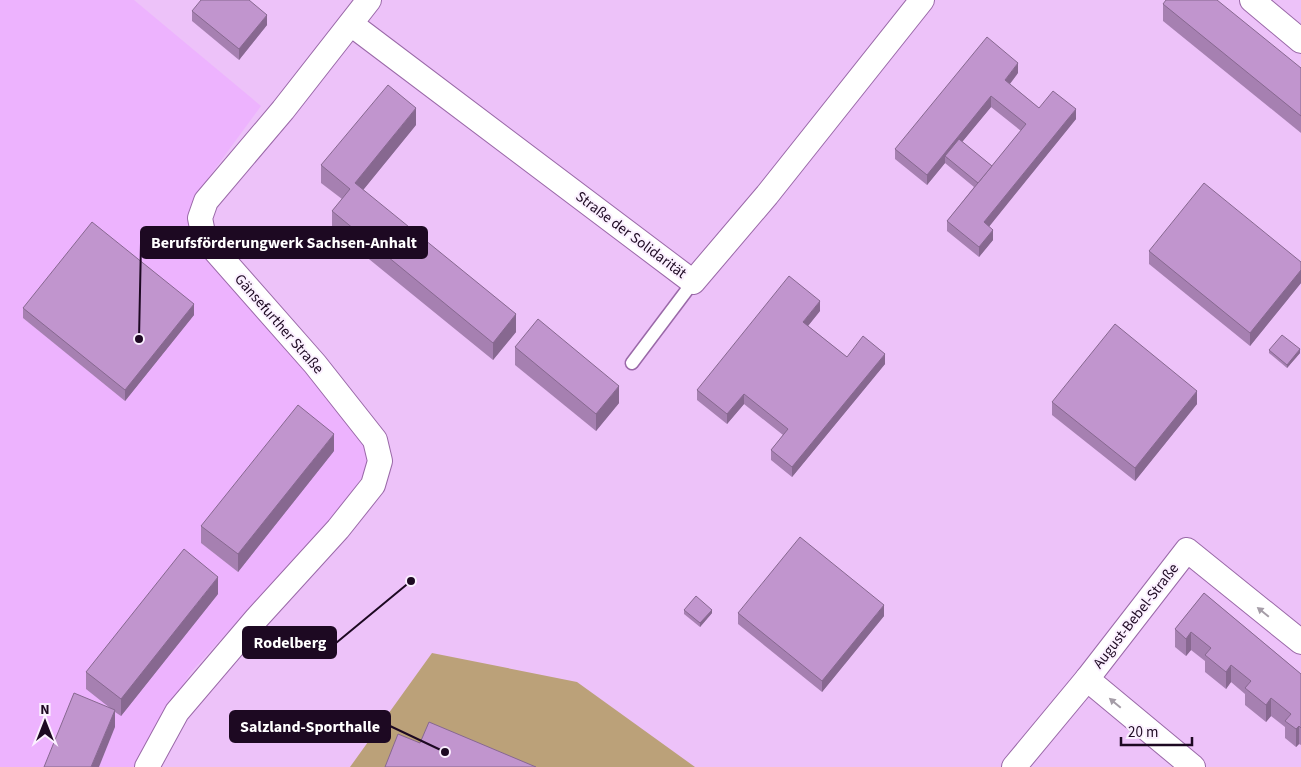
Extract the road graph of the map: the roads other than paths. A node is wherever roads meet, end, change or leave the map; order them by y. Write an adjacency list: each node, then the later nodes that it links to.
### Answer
1 (369, 0): 4 (street, Gänsefurther Straße)
2 (922, 0): 6 (street, Straße der Solidarität)
3 (1252, 0): 5 (street)
4 (351, 24): 6 (street, Straße der Solidarität); 10 (street, Gänsefurther Straße)
5 (1301, 40)
6 (693, 282): 7 (lane)
7 (632, 363)
8 (1301, 642): 9 (street, August-Bebel-Straße, one-way to 9)
9 (1087, 679): 11 (street, August-Bebel-Straße); 12 (street, August-Bebel-Straße, one-way to 9)
10 (147, 767)
11 (1014, 767)
12 (1193, 767)

